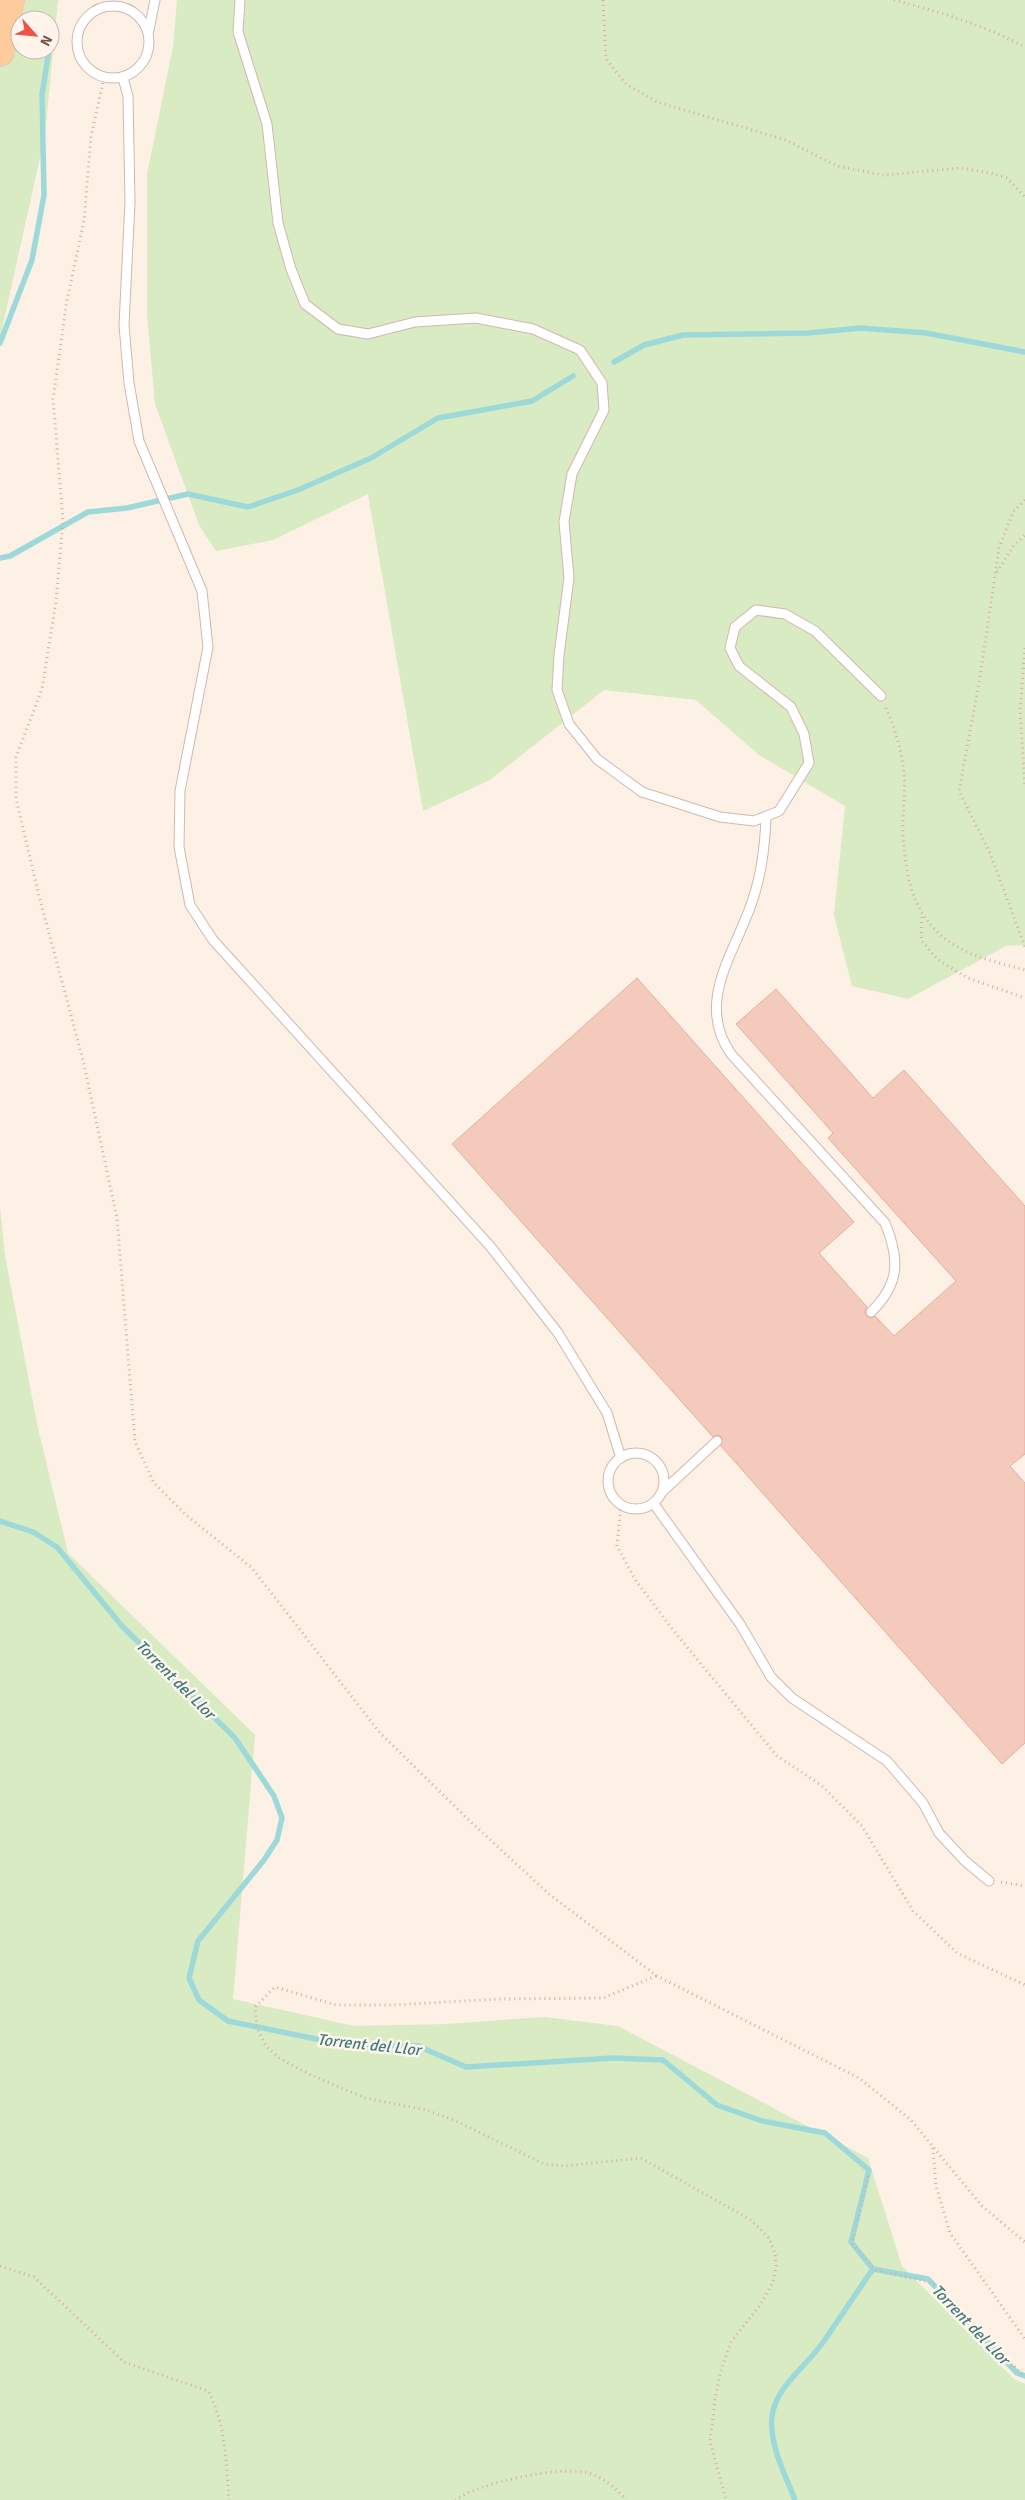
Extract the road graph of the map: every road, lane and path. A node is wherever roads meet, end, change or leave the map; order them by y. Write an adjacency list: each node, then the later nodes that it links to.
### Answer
1 (10, 0): 9 (main road)
2 (156, 0): 7 (lane)
3 (240, 0): 19 (lane)
4 (603, 0): 12 (path)
5 (894, 0): 8 (path)
6 (110, 3): 7 (lane); 10 (lane)
7 (149, 30): 11 (lane)
8 (1025, 46)
9 (0, 52)
10 (104, 78): 11 (lane); 32 (path)
11 (123, 78): 26 (lane)
12 (1025, 197)
13 (1025, 500): 15 (path)
14 (1025, 535): 15 (path)
15 (994, 577): 21 (path)
16 (1025, 648): 18 (path)
17 (881, 696): 19 (lane); 20 (path)
18 (1025, 787)
19 (766, 817): 24 (lane)
20 (922, 917): 22 (path); 23 (path)
21 (1025, 947)
22 (1025, 970)
23 (1025, 998)
24 (871, 1312)
25 (717, 1441): 27 (lane)
26 (621, 1458): 27 (lane); 29 (lane)
27 (662, 1493): 28 (lane)
28 (654, 1504): 29 (lane); 30 (lane)
29 (621, 1505): 33 (path)
30 (989, 1880): 31 (path)
31 (1025, 1886)
32 (656, 1976): 34 (path); 43 (path)
33 (1025, 1985)
34 (933, 2148): 36 (path); 38 (path)
35 (868, 2176): 39 (path)
36 (1025, 2242)
37 (0, 2266): 40 (path)
38 (1025, 2339)
39 (1025, 2377)
40 (228, 2500)
41 (454, 2500): 42 (path)
42 (626, 2500)
43 (726, 2500)

